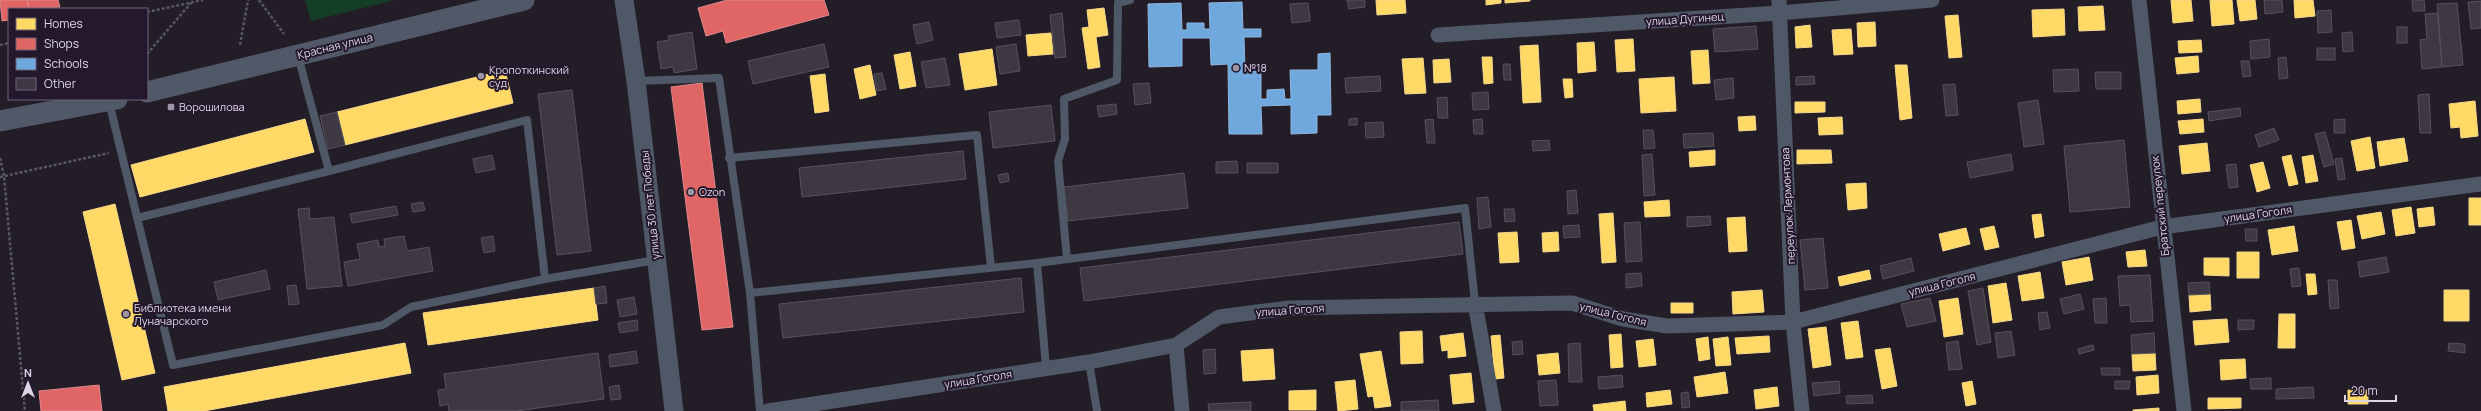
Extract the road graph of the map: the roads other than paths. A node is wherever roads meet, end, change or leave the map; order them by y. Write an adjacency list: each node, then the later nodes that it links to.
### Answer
1 (524, 0): 8 (main road, Красная улица)
2 (624, 0): 9 (street, улица 30 лет Победы)
3 (1130, 0): 18 (lane)
4 (1932, 0): 6 (street, улица Дугинец)
5 (2139, 0): 17 (street, Братский переулок)
6 (1779, 6): 7 (street, улица Дугинец); 25 (street, переулок Лермонтова)
7 (1438, 35)
8 (297, 55): 10 (main road, Красная улица); 14 (lane)
9 (636, 81): 13 (lane); 19 (street, улица 30 лет Победы)
10 (148, 92)
11 (113, 100): 12 (main road); 16 (lane)
12 (0, 121)
13 (729, 158): 21 (lane); 23 (lane)
14 (329, 172): 16 (lane); 22 (lane)
15 (2481, 184): 17 (street, улица Гоголя)
16 (138, 218): 22 (lane)
17 (2162, 227): 25 (street, улица Гоголя); 36 (street, Братский переулок)
18 (1067, 259): 20 (lane); 24 (lane)
19 (656, 260): 22 (lane); 29 (street, улица 30 лет Победы)
20 (1037, 263): 21 (lane); 28 (lane)
21 (991, 267): 23 (lane)
22 (545, 279)
23 (750, 293): 30 (lane)
24 (1475, 303): 25 (street, улица Гоголя); 26 (street, улица Гоголя); 34 (street)
25 (1793, 322): 35 (street, переулок Лермонтова)
26 (1176, 345): 27 (street, улица Гоголя); 33 (street)
27 (1089, 362): 28 (street, улица Гоголя); 32 (lane)
28 (1046, 368): 31 (street, улица Гоголя)
29 (674, 411)
30 (760, 411)
31 (768, 411)
32 (1097, 411)
33 (1182, 411)
34 (1494, 411)
35 (1802, 411)
36 (2184, 411)

